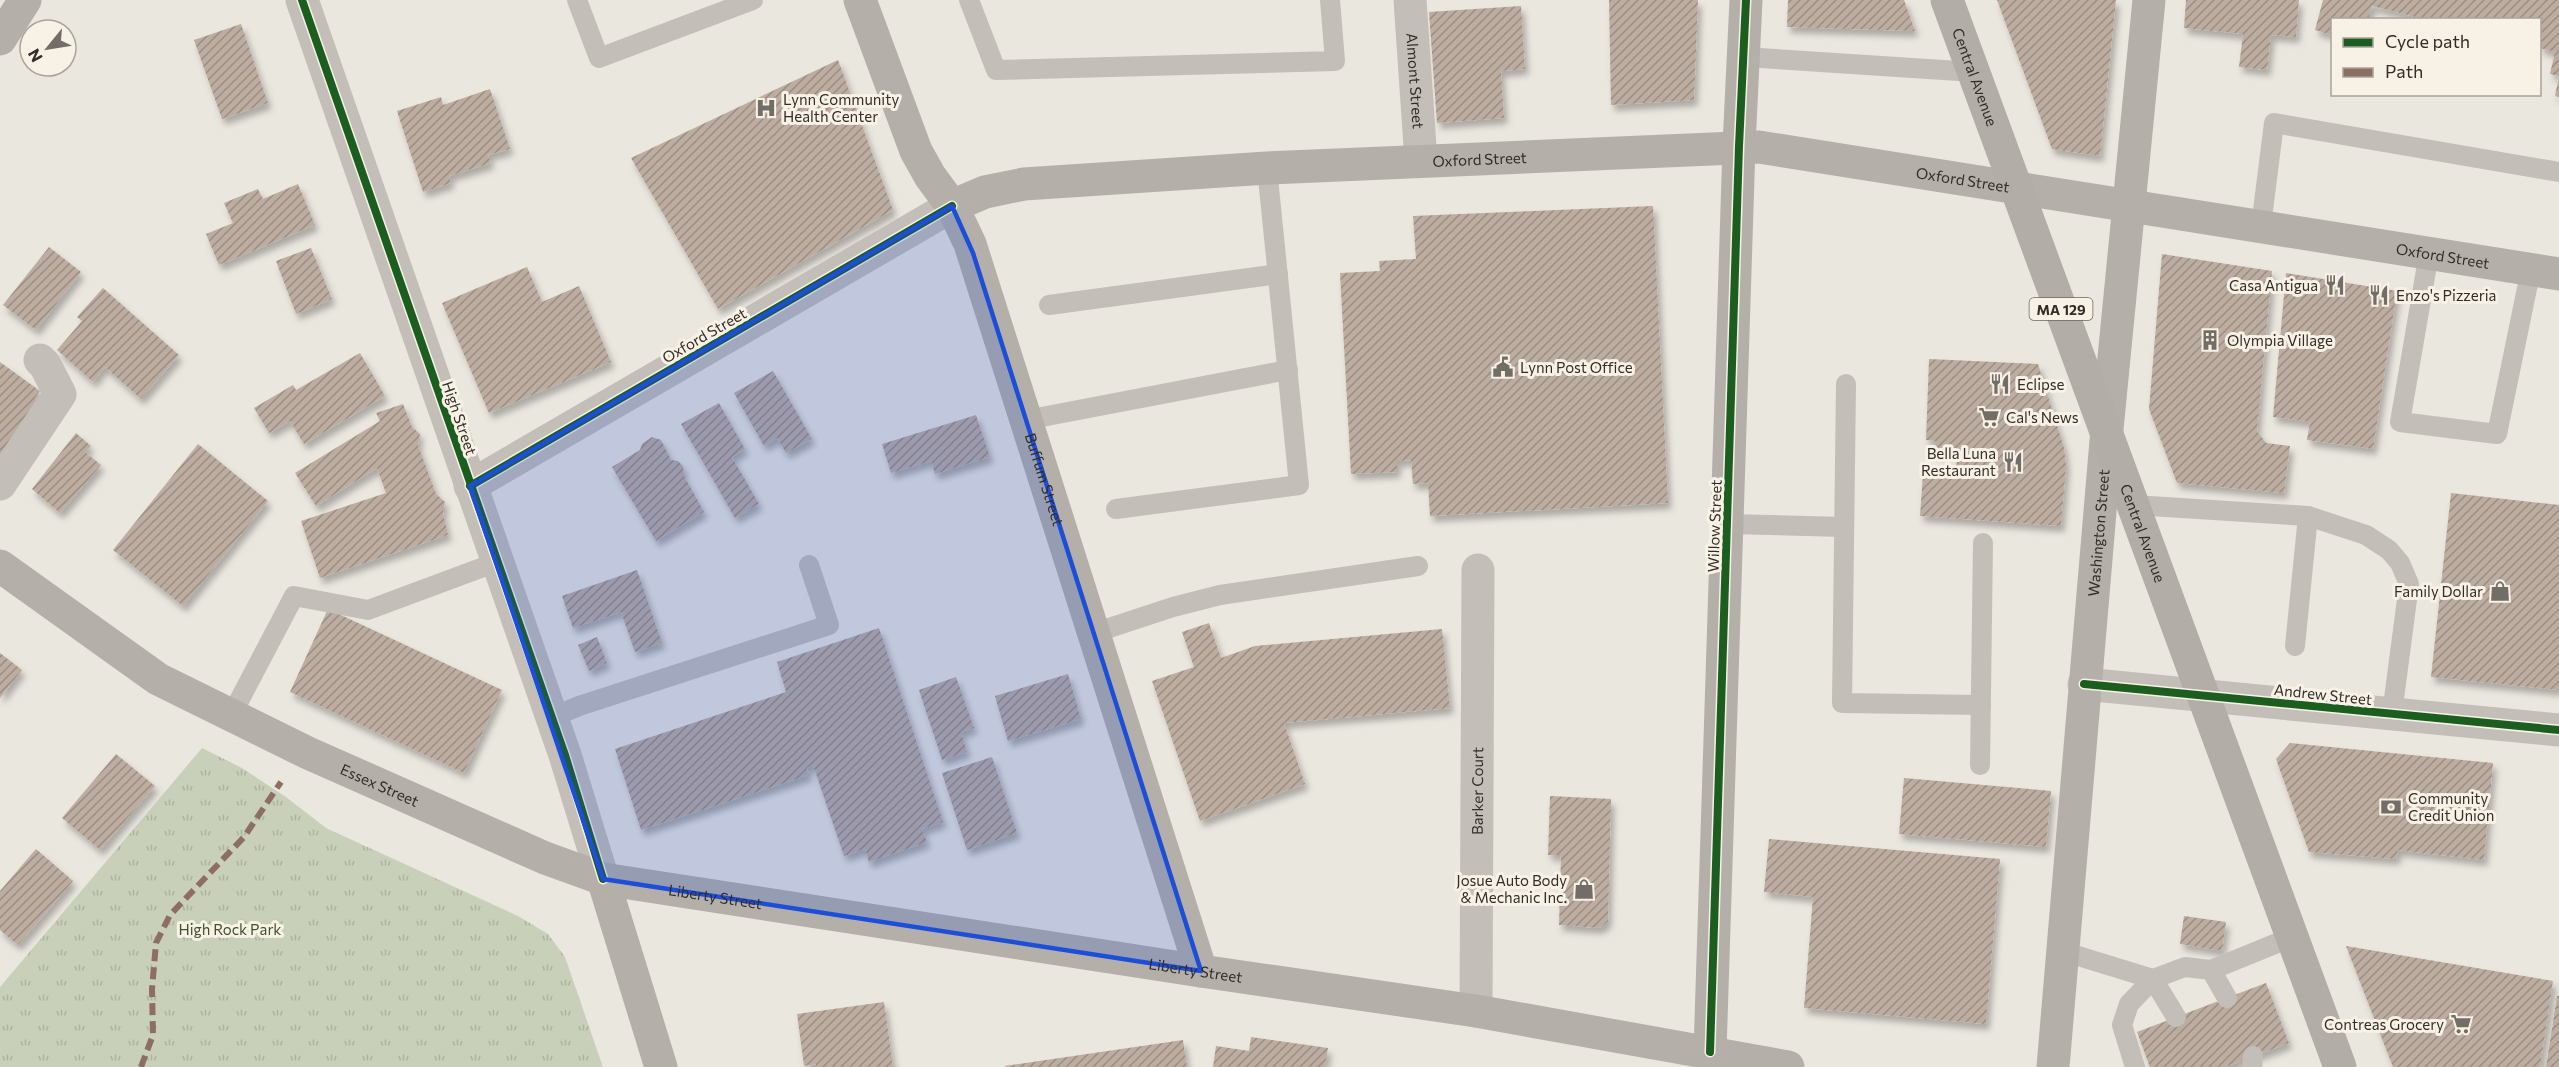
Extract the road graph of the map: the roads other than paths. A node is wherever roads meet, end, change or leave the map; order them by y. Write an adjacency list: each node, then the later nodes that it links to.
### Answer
1 (25, 0): 12 (main road)
2 (302, 0): 33 (street, High Street)
3 (577, 0): 4 (lane)
4 (753, 0)
5 (860, 0): 21 (main road, Buffum Street)
6 (969, 0): 7 (lane)
7 (1330, 0)
8 (1410, 0): 16 (street, Almont Street)
9 (1746, 0): 13 (main road, Willow Street)
10 (1947, 0): 14 (main road, Central Avenue / MA 129)
11 (2149, 0): 20 (main road, Washington Street / MA 129)
12 (0, 39)
13 (1744, 57): 14 (lane); 15 (main road, Willow Street)
14 (1974, 72): 19 (main road, Central Avenue / MA 129)
15 (1739, 146): 16 (main road, Oxford Street); 19 (main road, Oxford Street); 37 (main road, Willow Street)
16 (1421, 161): 17 (main road, Oxford Street)
17 (1267, 168): 21 (main road, Oxford Street); 25 (lane)
18 (2559, 172): 22 (lane)
19 (2016, 187): 20 (main road, Oxford Street); 31 (main road, Central Avenue / MA 129)
20 (2129, 205): 22 (main road, Oxford Street); 31 (main road, Washington Street / MA 129)
21 (952, 206): 30 (main road, Buffum Street); 33 (street, Oxford Street)
22 (2261, 226): 23 (main road, Oxford Street)
23 (2429, 253): 24 (main road, Oxford Street); 24 (lane)
24 (2545, 271)
25 (1278, 274): 26 (lane); 28 (lane)
26 (1049, 305)
27 (40, 360): 32 (street)
28 (1288, 370): 30 (lane); 35 (lane)
29 (1846, 384): 38 (lane)
30 (1026, 420): 45 (main road, Buffum Street)
31 (2107, 429): 34 (main road, Central Avenue); 47 (main road, Washington Street / MA 129)
32 (0, 484)
33 (470, 486): 40 (street, High Street)
34 (2134, 505): 36 (lane); 48 (main road, Central Avenue)
35 (1116, 509)
36 (2308, 516): 46 (lane); 50 (lane)
37 (1728, 524): 38 (lane); 64 (main road, Willow Street)
38 (1844, 527): 49 (lane)
39 (1983, 543): 49 (lane)
40 (496, 562): 51 (lane); 52 (street, High Street)
41 (809, 565): 52 (lane)
42 (0, 566): 51 (main road, Essex Street)
43 (1418, 566): 45 (lane)
44 (1478, 570): 62 (street, Barker Court)
45 (1094, 633): 59 (main road, Buffum Street)
46 (2295, 646)
47 (2084, 684): 48 (street, Andrew Street); 57 (main road, Washington Street / MA 129)
48 (2204, 695): 50 (street, Andrew Street); 56 (main road, Central Avenue)
49 (1981, 705): 54 (lane)
50 (2392, 714): 53 (street, Andrew Street)
51 (231, 716): 55 (main road, Essex Street)
52 (551, 718): 55 (street, High Street)
53 (2559, 730)
54 (1980, 765)
55 (603, 879): 59 (main road, Liberty Street); 65 (main road)
56 (2292, 937): 58 (lane); 69 (main road, Central Avenue)
57 (2062, 951): 60 (lane); 67 (main road, Washington Street / MA 129)
58 (2211, 970): 60 (lane); 61 (lane)
59 (1201, 971): 62 (main road, Liberty Street)
60 (2153, 979): 63 (lane); 68 (lane)
61 (2227, 998)
62 (1476, 1011): 64 (main road, Liberty Street)
63 (2176, 1017)
64 (1710, 1052): 66 (main road, Liberty Street)
65 (661, 1067)
66 (1788, 1067)
67 (2053, 1067)
68 (2135, 1067)
69 (2340, 1067)

